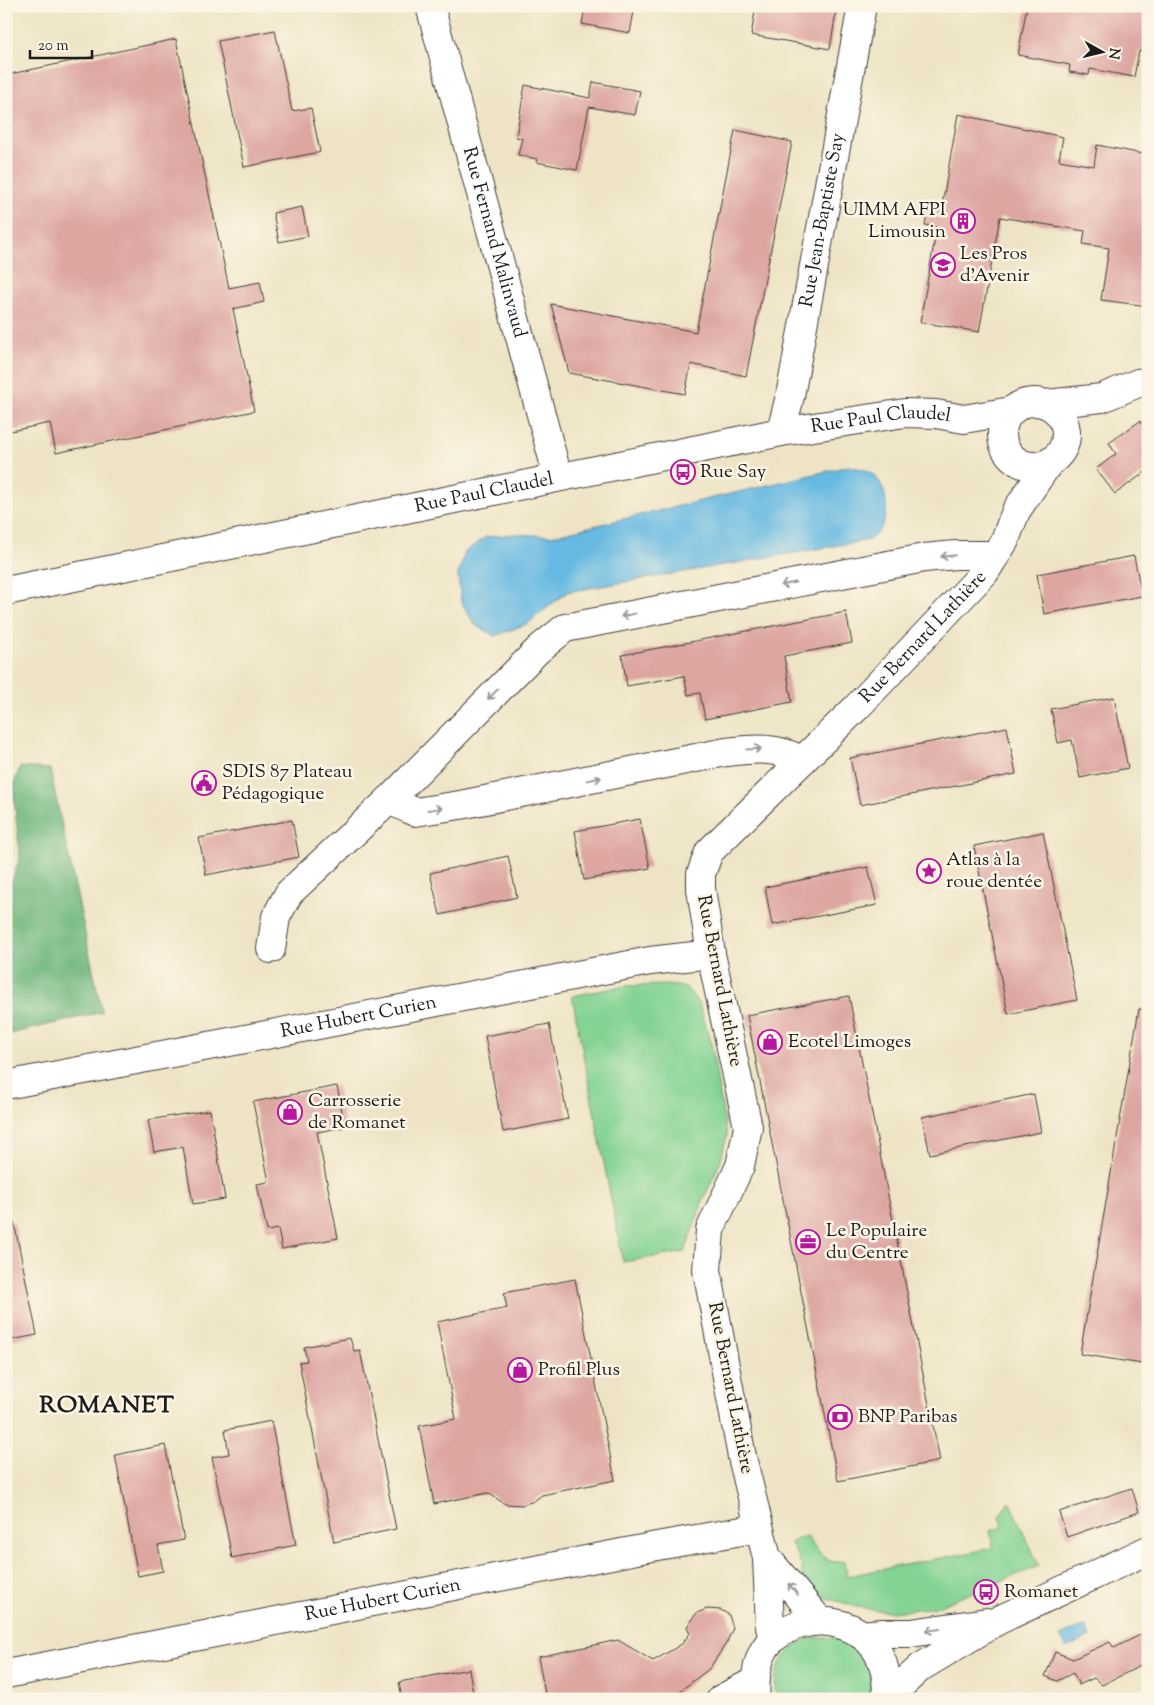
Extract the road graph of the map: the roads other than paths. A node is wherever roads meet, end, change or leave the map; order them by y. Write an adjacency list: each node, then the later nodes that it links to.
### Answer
1 (430, 6): 12 (street, Rue Fernand Malinvaud)
2 (862, 6): 8 (street, Rue Jean-Baptiste Say)
3 (1148, 382): 4 (street)
4 (1102, 398): 5 (street); 9 (street)
5 (1046, 404): 6 (street); 9 (street)
6 (1011, 411): 7 (street, Rue Paul Claudel); 10 (street)
7 (964, 419): 8 (street, Rue Paul Claudel); 10 (street, Rue Paul Claudel)
8 (781, 432): 12 (street, Rue Paul Claudel)
9 (1066, 438): 11 (street)
10 (1009, 453): 11 (street); 13 (street, Rue Bernard Lathière)
11 (1048, 464): 13 (street, Rue Bernard Lathière)
12 (558, 478): 15 (street, Rue Paul Claudel)
13 (1016, 511): 14 (street, Rue Bernard Lathière)
14 (996, 555): 16 (street, Rue Bernard Lathière); 17 (street, one-way to 17)
15 (6, 591)
16 (802, 760): 17 (street, one-way to 16); 19 (street, Rue Bernard Lathière)
17 (388, 800): 18 (street)
18 (271, 948)
19 (711, 954): 20 (street, Rue Hubert Curien); 21 (street, Rue Bernard Lathière)
20 (6, 1085)
21 (759, 1528): 23 (street, Rue Bernard Lathière); 28 (street, Rue Hubert Curien)
22 (1148, 1550): 25 (street)
23 (767, 1558): 24 (street, Rue Bernard Lathière, one-way to 23); 27 (street, Rue Bernard Lathière)
24 (819, 1620): 26 (street); 27 (street)
25 (999, 1620): 26 (street, one-way to 26); 31 (street)
26 (861, 1635): 31 (street)
27 (773, 1638): 29 (street)
28 (6, 1674)
29 (755, 1690): 30 (street)
30 (721, 1699)
31 (887, 1699)

